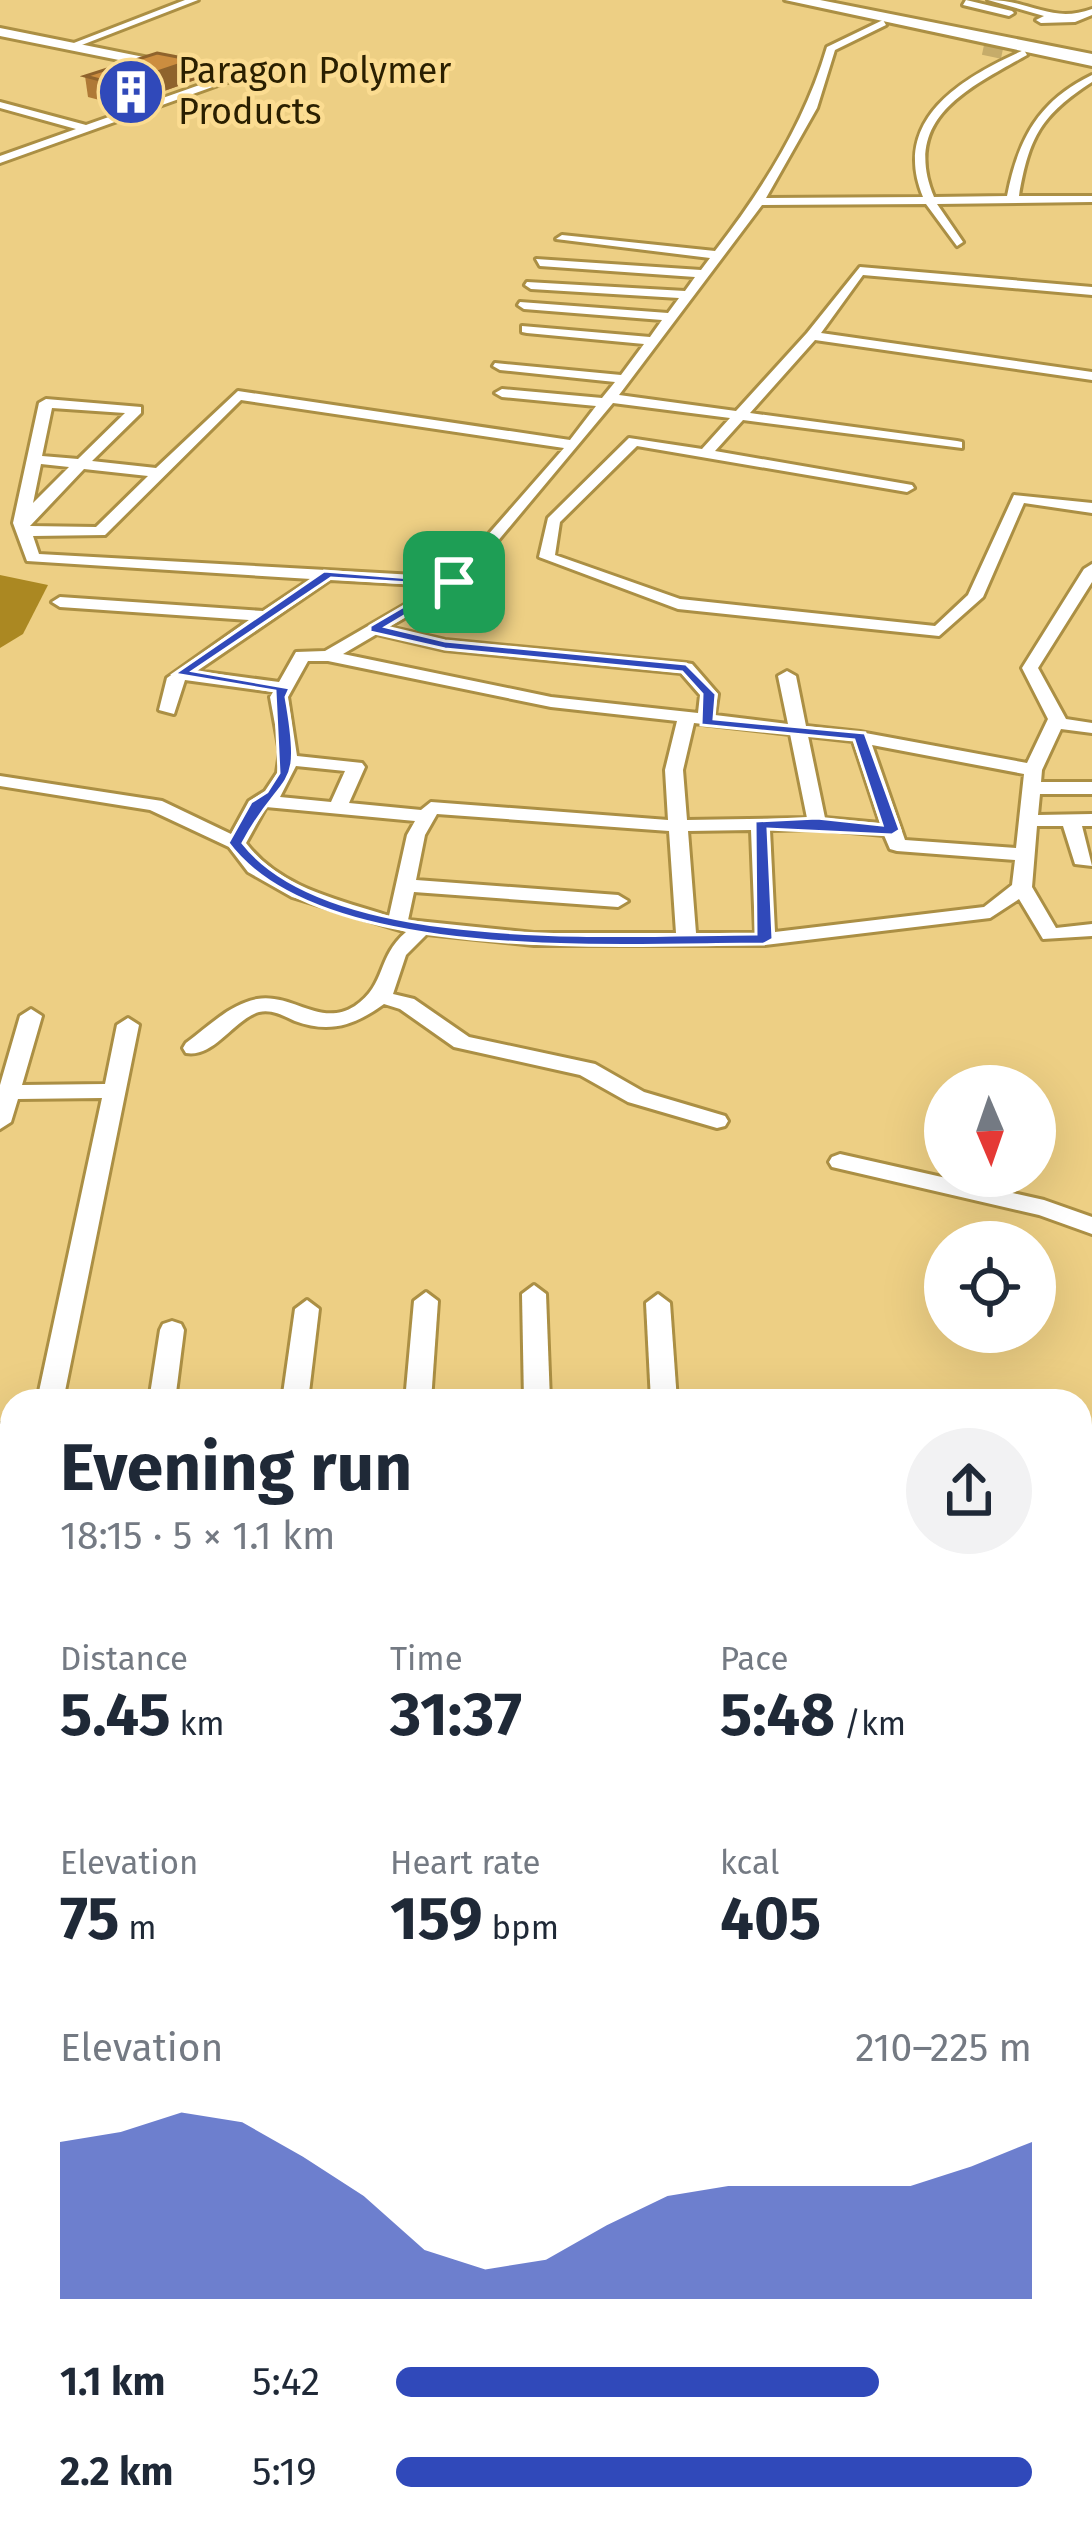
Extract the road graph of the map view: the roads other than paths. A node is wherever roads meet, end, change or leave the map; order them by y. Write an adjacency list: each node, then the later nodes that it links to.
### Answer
1 (193, 0): 10 (street)
2 (770, 0): 8 (highway)
3 (794, 0): 12 (highway)
4 (993, 0): 7 (street)
5 (966, 1): 7 (street)
6 (1092, 12): 7 (street)
7 (1041, 20)
8 (883, 23): 11 (highway); 18 (street)
9 (0, 32): 10 (street)
10 (71, 46): 13 (street)
11 (1024, 53): 12 (highway); 20 (street)
12 (1092, 69): 19 (street)
13 (228, 78): 15 (street)
14 (0, 105): 15 (street)
15 (87, 129): 16 (street)
16 (0, 160)
17 (1092, 199): 19 (street)
18 (759, 202): 20 (street); 28 (street)
19 (1012, 202): 20 (street)
20 (926, 204): 22 (street)
21 (567, 234): 28 (street)
22 (957, 242)
23 (550, 249): 28 (street)
24 (540, 262): 28 (street)
25 (554, 275): 28 (street)
26 (1092, 291): 29 (street)
27 (523, 318): 28 (street); 28 (street); 28 (street); 28 (street)
28 (661, 331): 30 (street); 32 (street); 33 (street); 34 (street); 35 (street)
29 (812, 336): 31 (street); 34 (street)
30 (500, 366)
31 (1092, 376)
32 (532, 381)
33 (502, 399)
34 (740, 416): 36 (street); 37 (street)
35 (574, 445): 40 (street); 42 (street)
36 (956, 445)
37 (705, 454): 41 (street); 43 (street)
38 (33, 459): 39 (street); 39 (street); 45 (street)
39 (81, 464): 40 (street); 45 (street)
40 (156, 472): 45 (street)
41 (907, 488)
42 (532, 493): 43 (street); 49 (street)
43 (573, 502): 44 (street)
44 (1092, 508)
45 (21, 527): 46 (street)
46 (184, 566): 48 (street); 51 (street)
47 (1092, 569): 60 (street)
48 (328, 574): 49 (street); 52 (street)
49 (454, 582): 53 (street)
50 (60, 602): 51 (street)
51 (162, 607): 52 (street)
52 (263, 616): 55 (street)
53 (375, 629): 54 (street); 59 (street)
54 (328, 656): 57 (street); 59 (street)
55 (181, 674): 57 (street); 58 (street)
56 (788, 676): 62 (street)
57 (283, 688): 64 (street)
58 (167, 710)
59 (696, 721): 62 (street); 75 (street)
60 (1054, 723): 61 (street); 65 (street)
61 (1092, 728)
62 (798, 729): 63 (street); 73 (street)
63 (860, 736): 65 (street); 76 (street)
64 (287, 760): 68 (street); 69 (street)
65 (1032, 779): 67 (street); 72 (street)
66 (0, 782): 77 (street)
67 (1092, 788)
68 (265, 801): 69 (street); 77 (street)
69 (337, 810): 70 (street)
70 (426, 816): 75 (street); 80 (street)
71 (1082, 820): 72 (street); 79 (street)
72 (1029, 821): 78 (street)
73 (817, 823): 74 (street); 76 (street)
74 (760, 824): 75 (street); 89 (street)
75 (680, 826): 88 (street)
76 (892, 830): 78 (street)
77 (236, 843): 85 (street)
78 (1026, 854): 81 (street)
79 (1092, 860)
80 (405, 885): 82 (street); 85 (street)
81 (1022, 887): 83 (street); 84 (street)
82 (618, 901)
83 (1036, 910): 84 (street); 87 (street)
84 (990, 912): 89 (street)
85 (397, 925): 86 (street)
86 (422, 928): 88 (street); 90 (street)
87 (1092, 930)
88 (686, 939): 89 (street)
89 (764, 939)
90 (380, 997): 93 (street); 96 (street)
91 (31, 1016): 95 (street)
92 (128, 1025): 94 (street)
93 (194, 1048)
94 (114, 1091): 95 (street); 105 (street)
95 (4, 1092): 97 (street)
96 (717, 1121)
97 (0, 1122)
98 (840, 1162): 99 (street)
99 (1092, 1226)
100 (534, 1294): 109 (street)
101 (426, 1301): 108 (street)
102 (658, 1304): 110 (street)
103 (307, 1309): 107 (street)
104 (172, 1330): 106 (street)
105 (52, 1389)
106 (164, 1389)
107 (297, 1389)
108 (419, 1389)
109 (537, 1389)
110 (663, 1389)

